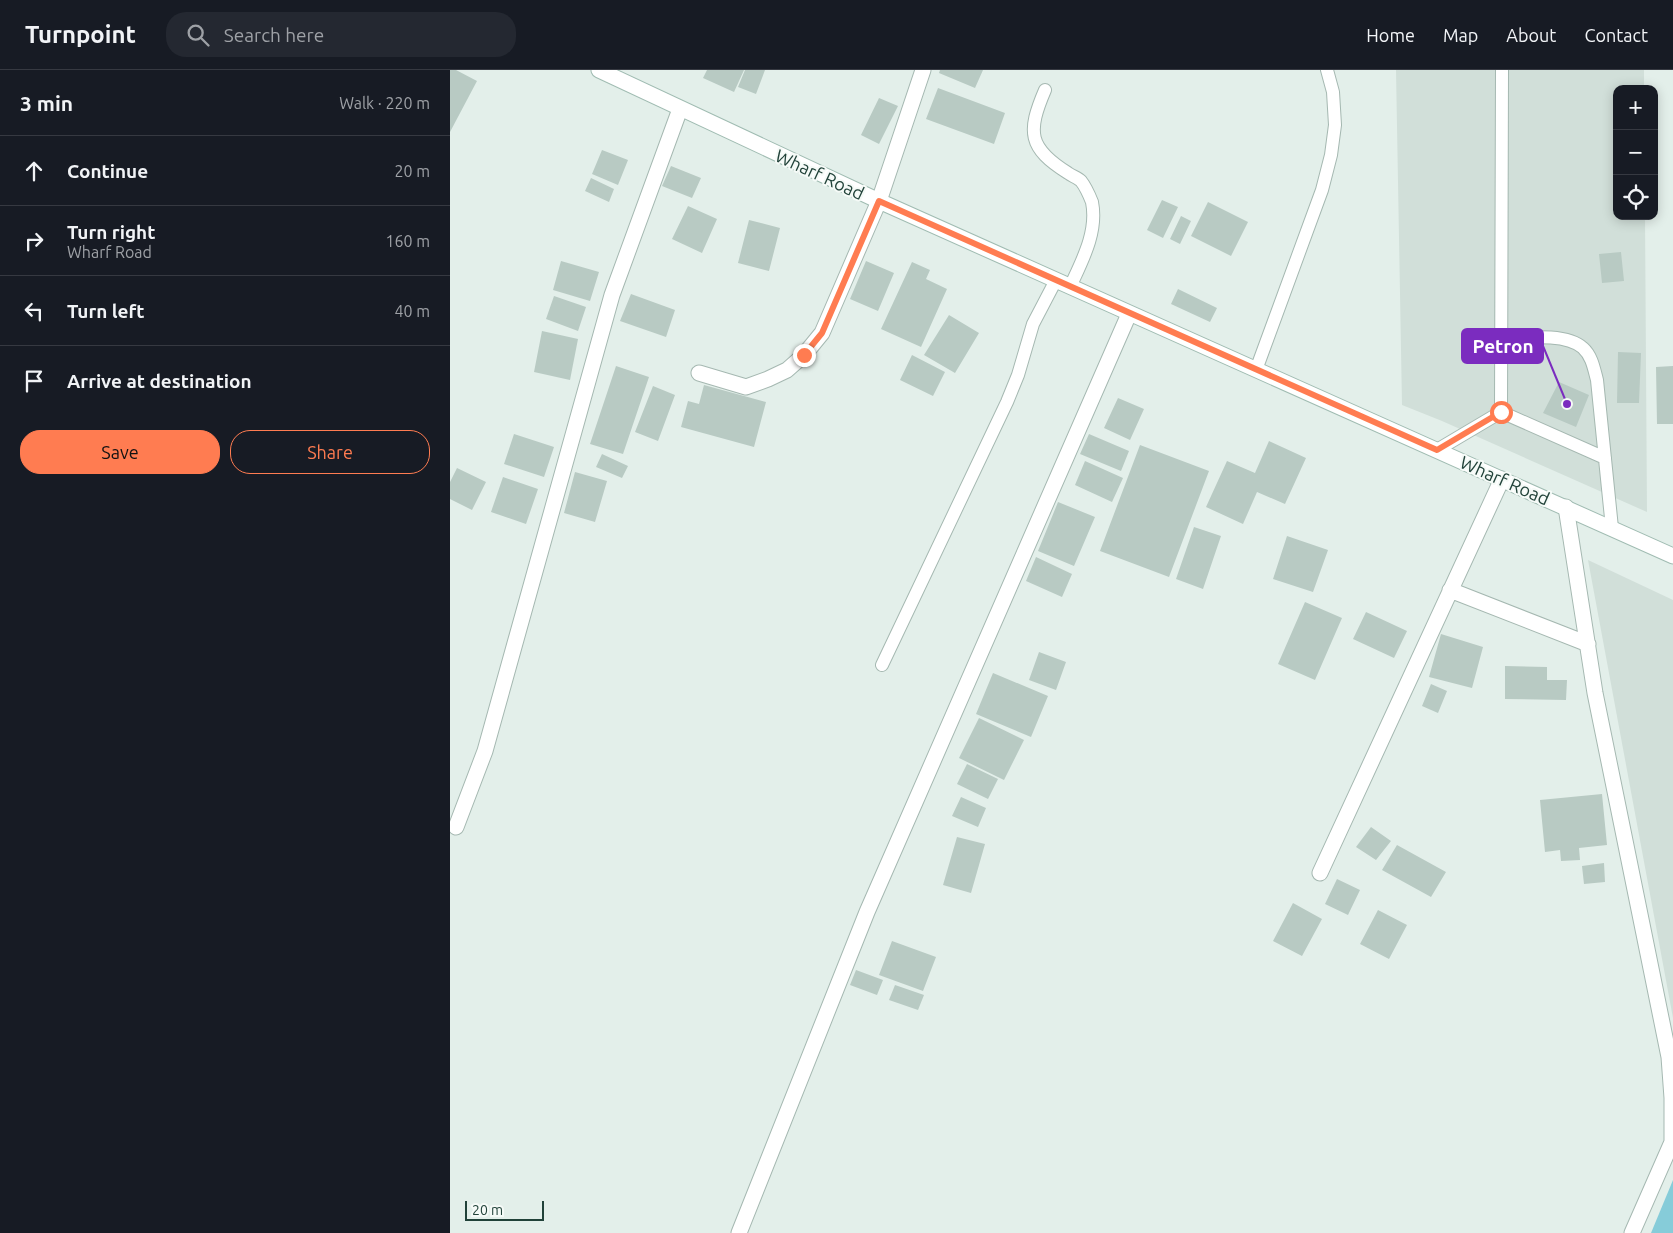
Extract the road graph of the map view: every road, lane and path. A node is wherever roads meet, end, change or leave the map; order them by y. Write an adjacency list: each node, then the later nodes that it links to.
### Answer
1 (599, 70): 6 (street, Wharf Road)
2 (923, 70): 7 (street)
3 (1327, 70): 12 (lane)
4 (1502, 70): 11 (lane)
5 (1045, 90): 9 (lane)
6 (680, 108): 7 (street, Wharf Road); 24 (street)
7 (879, 201): 8 (street, Wharf Road); 13 (street)
8 (1056, 280): 9 (street, Wharf Road); 23 (lane)
9 (1070, 287): 10 (street, Wharf Road)
10 (1129, 314): 12 (street, Wharf Road); 27 (street)
11 (1501, 339): 14 (lane); 16 (lane)
12 (1256, 370): 15 (street, Wharf Road)
13 (699, 374)
14 (1501, 412): 15 (lane); 16 (lane)
15 (1437, 450): 17 (street, Wharf Road)
16 (1605, 458): 19 (lane)
17 (1502, 479): 18 (street, Wharf Road); 21 (street)
18 (1566, 508): 19 (street, Wharf Road); 22 (street)
19 (1612, 528): 20 (street, Wharf Road)
20 (1673, 556)
21 (1450, 590): 22 (street); 25 (street)
22 (1588, 644): 26 (street)
23 (882, 665)
24 (456, 828)
25 (1320, 873)
26 (1672, 1142): 28 (street)
27 (739, 1233)
28 (1632, 1233)

